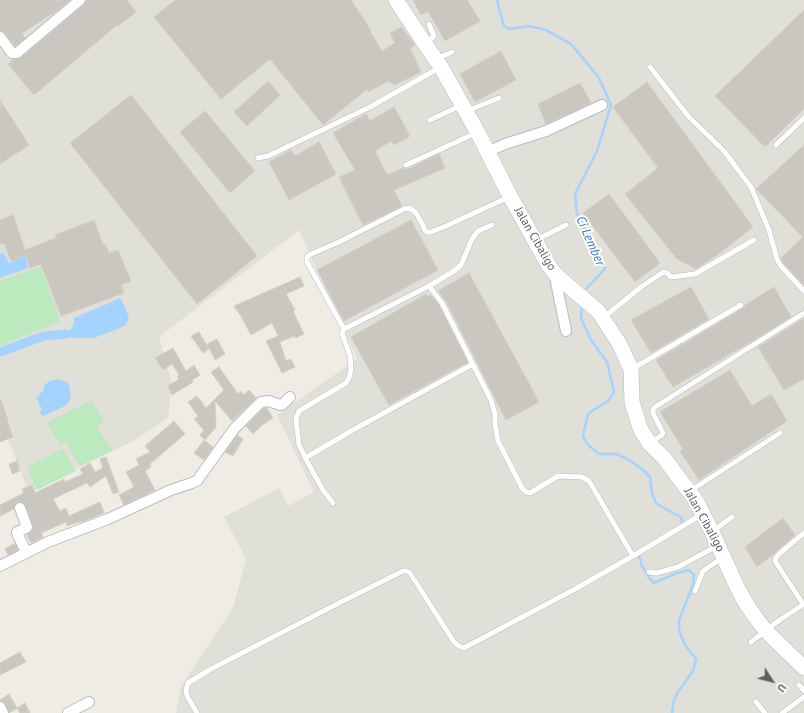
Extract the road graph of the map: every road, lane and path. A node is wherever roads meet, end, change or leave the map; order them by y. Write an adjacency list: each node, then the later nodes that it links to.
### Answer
1 (80, 0): 4 (street)
2 (400, 2): 5 (main road, Jalan Cibaligo)
3 (429, 24): 5 (lane)
4 (0, 37)
5 (425, 44): 7 (main road, Jalan Cibaligo)
6 (452, 52): 7 (lane)
7 (438, 63): 11 (main road, Jalan Cibaligo); 17 (lane)
8 (650, 67): 26 (lane)
9 (499, 98): 11 (lane)
10 (602, 104): 16 (street)
11 (464, 108): 13 (lane); 14 (main road, Jalan Cibaligo)
12 (804, 118): 15 (lane)
13 (430, 120)
14 (478, 133): 16 (main road, Jalan Cibaligo); 18 (lane)
15 (776, 145)
16 (487, 152): 19 (main road, Jalan Cibaligo)
17 (258, 158)
18 (406, 165)
19 (510, 196): 23 (main road, Jalan Cibaligo); 30 (lane)
20 (492, 225): 25 (lane)
21 (566, 225): 23 (lane)
22 (754, 240): 29 (lane)
23 (535, 241): 24 (main road, Jalan Cibaligo)
24 (558, 277): 29 (main road, Jalan Cibaligo); 31 (street)
25 (429, 286): 30 (lane); 32 (lane)
26 (804, 291)
27 (741, 305): 33 (lane)
28 (804, 314): 36 (lane)
29 (603, 318): 33 (main road, Jalan Cibaligo)
30 (344, 329): 37 (lane)
31 (566, 330)
32 (473, 364): 37 (lane); 46 (lane)
33 (631, 369): 36 (main road, Jalan Cibaligo)
34 (290, 397): 45 (street)
35 (780, 433): 38 (lane)
36 (650, 444): 38 (main road, Jalan Cibaligo)
37 (305, 458): 39 (lane)
38 (689, 491): 41 (main road, Jalan Cibaligo)
39 (333, 503)
40 (20, 508): 45 (street)
41 (703, 514): 44 (main road, Jalan Cibaligo); 46 (lane)
42 (732, 517): 44 (lane)
43 (804, 533): 50 (lane)
44 (718, 544): 48 (lane); 49 (lane); 51 (main road, Jalan Cibaligo)
45 (26, 552): 47 (street)
46 (632, 556): 62 (lane)
47 (0, 566)
48 (649, 572)
49 (695, 591)
50 (804, 604): 51 (lane)
51 (766, 631): 52 (lane); 53 (main road, Jalan Cibaligo)
52 (751, 642)
53 (804, 668)
54 (800, 685): 55 (lane)
55 (804, 691)
56 (804, 697): 64 (lane)
57 (89, 702): 61 (street)
58 (756, 702): 63 (lane)
59 (0, 707): 60 (street)
60 (3, 713)
61 (68, 713)
62 (198, 713)
63 (765, 713)
64 (782, 713)

